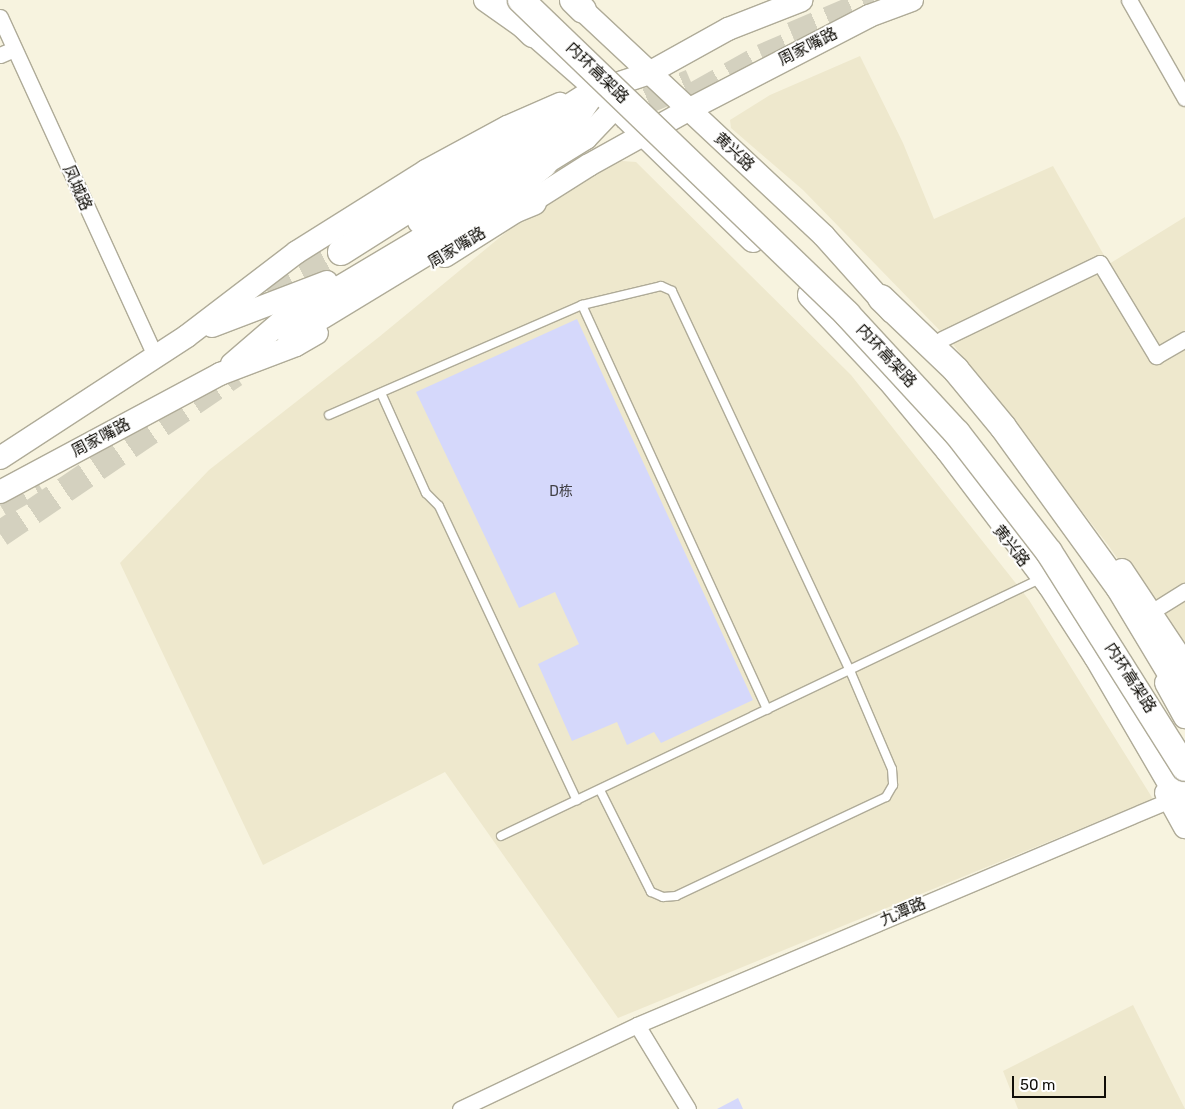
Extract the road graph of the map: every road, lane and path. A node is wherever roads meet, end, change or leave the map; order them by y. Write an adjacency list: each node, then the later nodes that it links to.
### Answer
1 (485, 0): 11 (main road, 黄兴路)
2 (498, 0): 11 (highway)
3 (508, 0): 11 (main road, 黄兴路)
4 (521, 0): 45 (highway, 内环高架路, bridge)
5 (545, 0): 44 (highway, 内环高架路)
6 (802, 0): 14 (main road)
7 (912, 0): 17 (main road, 周家嘴路)
8 (1129, 0): 15 (street)
9 (576, 2): 14 (main road, 黄兴路)
10 (0, 17): 12 (street, 凤城路)
11 (533, 34): 16 (main road, 黄兴路)
12 (14, 49): 13 (street); 30 (street, 凤城路)
13 (0, 55)
14 (647, 74): 16 (main road); 17 (main road, 黄兴路)
15 (1185, 98)
16 (605, 99): 18 (main road, 黄兴路); 19 (main road); 22 (highway); 27 (main road); 27 (main road)
17 (688, 110): 18 (main road, 周家嘴路); 24 (main road, 黄兴路)
18 (641, 136): 20 (main road, 周家嘴路); 23 (main road, 黄兴路)
19 (544, 164): 21 (highway); 31 (main road)
20 (533, 202): 21 (highway); 31 (main road, 周家嘴路)
21 (458, 233): 26 (highway)
22 (340, 252)
23 (804, 288): 36 (highway); 46 (main road, 黄兴路)
24 (881, 298): 29 (main road, 黄兴路); 41 (highway); 43 (main road, 黄兴路)
25 (582, 304): 32 (lane); 40 (lane); 42 (lane)
26 (290, 335)
27 (187, 336): 30 (main road)
28 (1185, 339): 29 (street)
29 (942, 340): 38 (main road, 黄兴路)
30 (156, 357): 34 (main road)
31 (220, 374): 35 (main road, 周家嘴路)
32 (381, 392): 33 (lane); 48 (lane)
33 (329, 416)
34 (0, 458)
35 (0, 492)
36 (1044, 582): 40 (lane); 49 (highway)
37 (1185, 591): 38 (street)
38 (1151, 612): 39 (main road, 黄兴路)
39 (1185, 665)
40 (849, 670): 42 (lane); 47 (lane)
41 (1185, 697)
42 (767, 710): 47 (lane)
43 (1185, 716)
44 (1185, 738)
45 (1185, 768)
46 (1185, 778)
47 (600, 790): 48 (lane)
48 (577, 800): 51 (lane)
49 (1178, 804): 50 (main road); 52 (street, 九潭路)
50 (1185, 827)
51 (501, 836)
52 (637, 1025): 53 (street, 九潭路); 54 (street)
53 (460, 1109)
54 (688, 1109)

